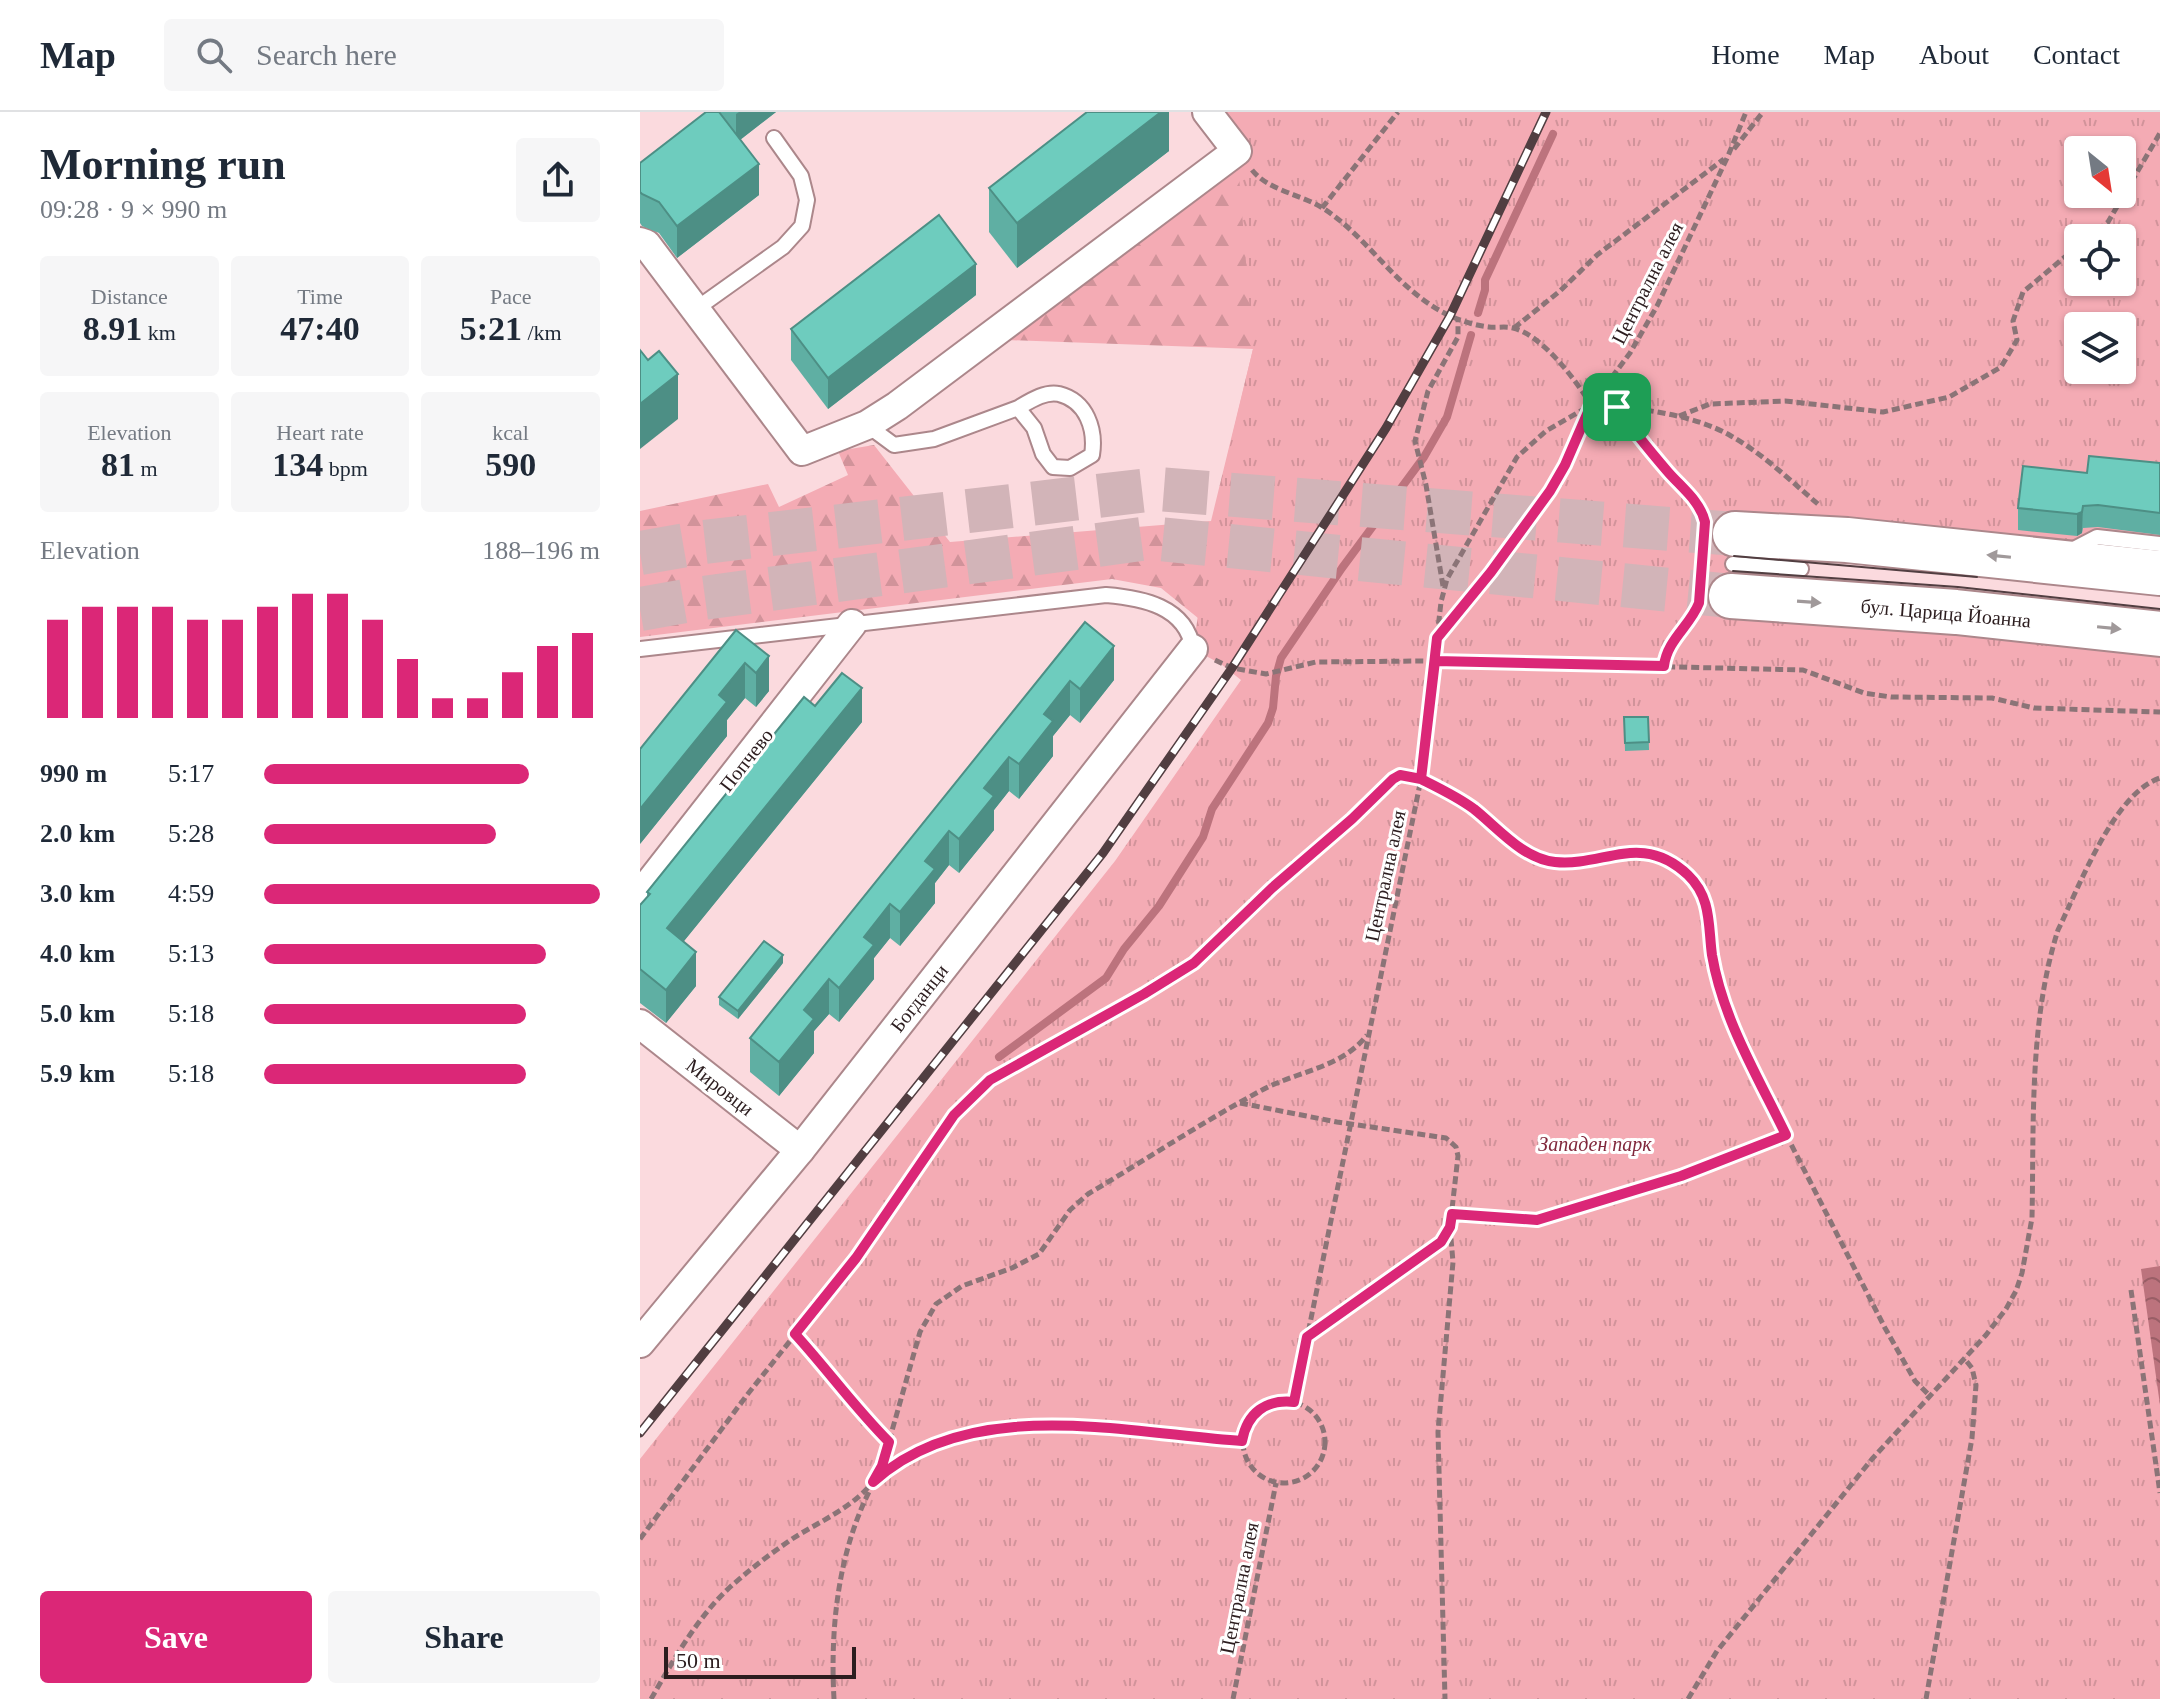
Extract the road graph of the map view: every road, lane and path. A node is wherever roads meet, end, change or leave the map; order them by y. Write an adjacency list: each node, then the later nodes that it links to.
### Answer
1 (1207, 112): 7 (street)
2 (1398, 112): 9 (path)
3 (1746, 112): 8 (path, Централна алея)
4 (1763, 112): 8 (path)
5 (2160, 133): 10 (path)
6 (774, 138): 13 (lane)
7 (1237, 151): 9 (path); 20 (street)
8 (1728, 156): 15 (path); 16 (path, Централна алея)
9 (1322, 208): 14 (path)
10 (2106, 224)
11 (640, 242): 13 (street)
12 (2064, 258): 19 (path)
13 (696, 309): 20 (street)
14 (1458, 319): 15 (path); 27 (path)
15 (1514, 328): 16 (path)
16 (1591, 405): 17 (path); 27 (path, Централна алея); 30 (path)
17 (1617, 407): 19 (path); 24 (path)
18 (1018, 408): 18 (lane); 20 (lane)
19 (1679, 417): 21 (path)
20 (867, 425)
21 (1847, 540): 23 (main road, one-way to 21); 24 (main road)
22 (2160, 544): 23 (lane)
23 (2050, 561): 26 (main road)
24 (1715, 564): 25 (lane); 29 (main road, бул. Царица Йоанна, one-way to 29); 34 (path)
25 (1801, 569)
26 (2160, 573)
27 (1444, 590): 30 (path, Централна алея)
28 (852, 624): 31 (lane); 32 (lane); 38 (street, Попчево)
29 (2160, 634)
30 (1437, 638): 33 (path, Централна алея)
31 (640, 649)
32 (1193, 649): 33 (path); 44 (street, Богданци)
33 (1435, 661): 34 (path); 37 (path, Централна алея)
34 (1664, 666): 35 (path)
35 (2160, 712)
36 (2160, 778): 51 (path)
37 (1421, 779): 40 (path, Централна алея); 43 (path); 48 (path)
38 (640, 895)
39 (640, 1024): 44 (street, Мировци)
40 (1370, 1031): 41 (path); 42 (path, Централна алея)
41 (1239, 1103): 42 (path); 55 (path)
42 (1350, 1124): 45 (path); 49 (path, Централна алея)
43 (1786, 1135): 45 (path); 52 (path)
44 (800, 1150): 50 (street, Богданци)
45 (1452, 1214): 46 (path)
46 (1450, 1227): 49 (path); 63 (path)
47 (2131, 1290): 58 (path)
48 (795, 1334): 55 (path); 59 (path)
49 (1307, 1337): 53 (path, Централна алея)
50 (640, 1343)
51 (1964, 1358): 52 (path); 65 (path)
52 (1929, 1395): 64 (path)
53 (1294, 1402): 54 (path); 57 (path)
54 (1242, 1441): 56 (path); 57 (path)
55 (889, 1442): 56 (path)
56 (873, 1482): 60 (path); 61 (path)
57 (1276, 1483): 62 (path, Централна алея)
58 (2160, 1493)
59 (640, 1539)
60 (651, 1699)
61 (834, 1699)
62 (1233, 1699)
63 (1445, 1699)
64 (1688, 1699)
65 (1926, 1699)

